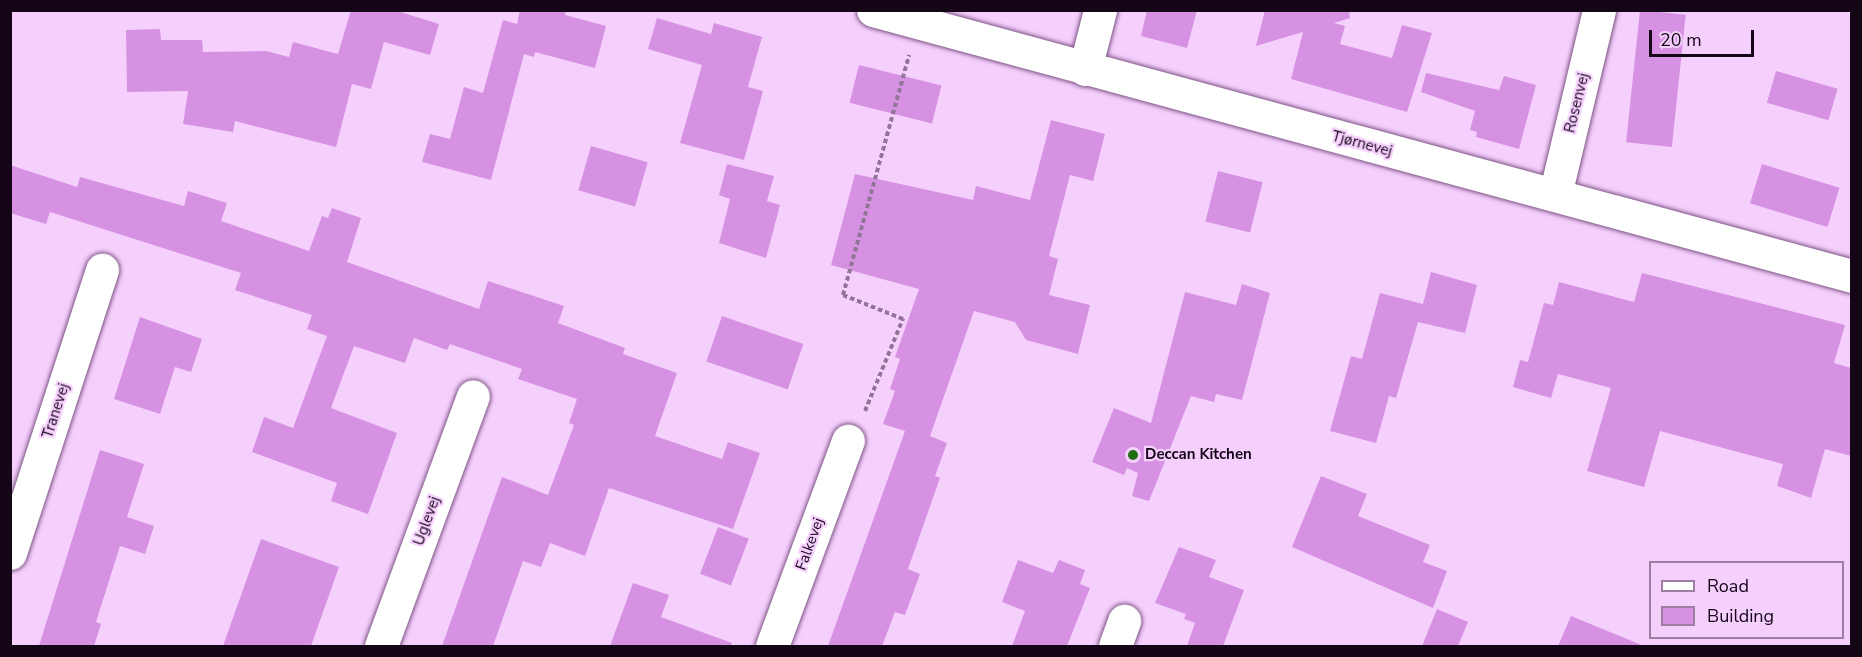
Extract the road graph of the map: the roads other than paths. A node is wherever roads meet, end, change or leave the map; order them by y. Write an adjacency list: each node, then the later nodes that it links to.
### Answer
1 (873, 10): 4 (street, Tjørnevej)
2 (1100, 10): 4 (street)
3 (1599, 10): 5 (street, Rosenvej)
4 (1085, 69): 5 (street, Tjørnevej)
5 (1555, 195): 7 (street, Tjørnevej)
6 (102, 270): 10 (street, Tranevej)
7 (1851, 276)
8 (473, 396): 11 (street, Uglevej)
9 (848, 441): 12 (street, Falkevej)
10 (10, 553)
11 (381, 646)
12 (772, 646)

